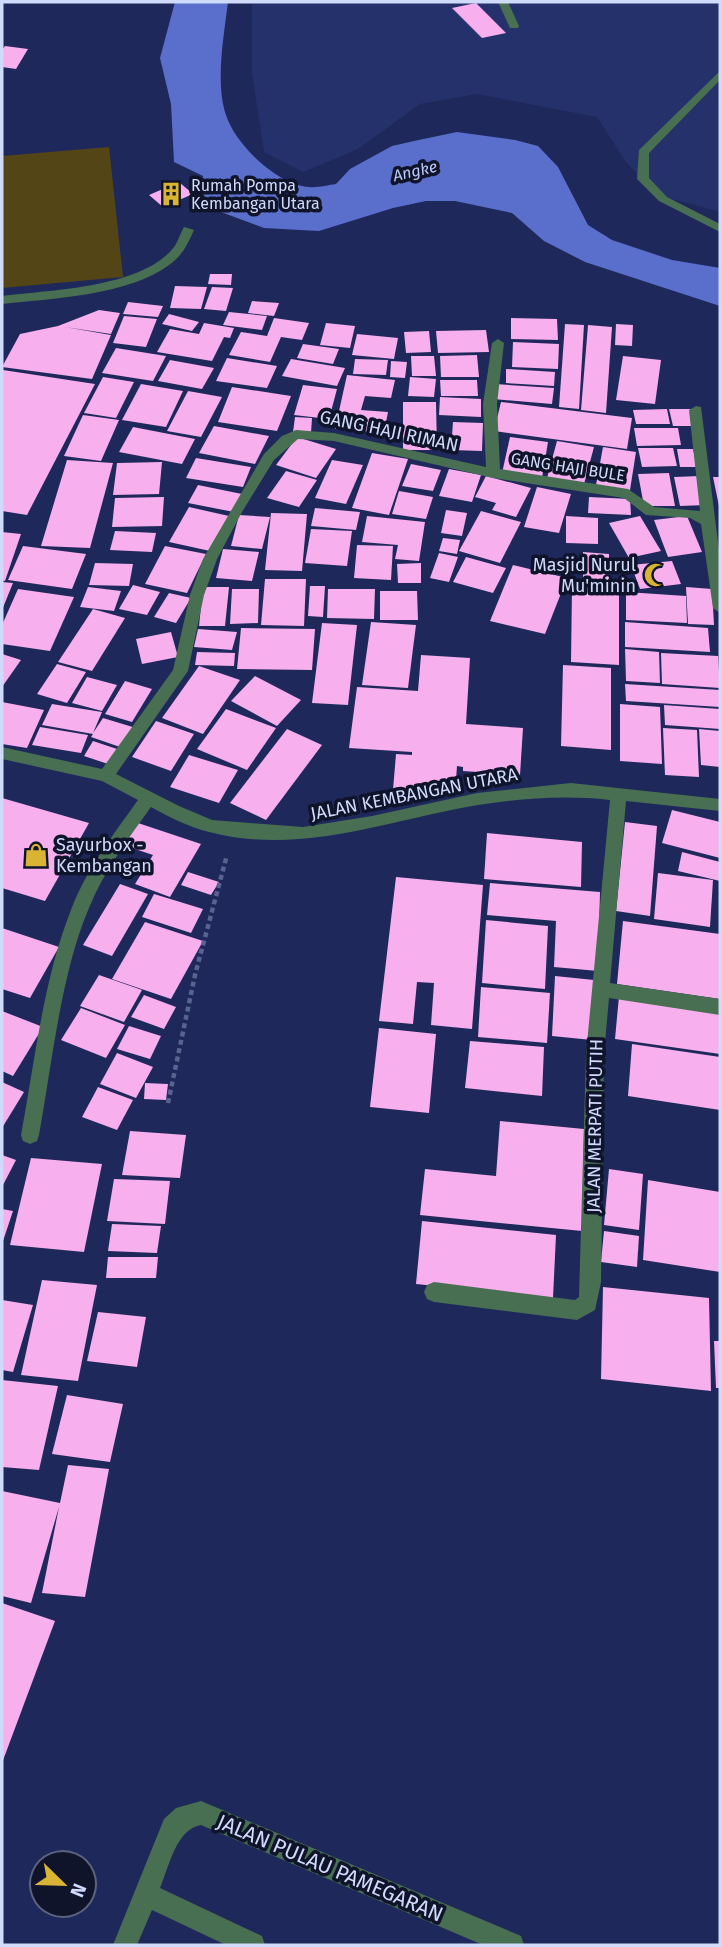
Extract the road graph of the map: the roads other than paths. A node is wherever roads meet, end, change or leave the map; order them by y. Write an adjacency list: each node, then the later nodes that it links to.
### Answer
1 (503, 2): 2 (street)
2 (514, 26)
3 (720, 74): 4 (street)
4 (720, 228)
5 (188, 230): 6 (street)
6 (2, 300)
7 (498, 343): 9 (street)
8 (696, 410): 10 (street)
9 (493, 473): 10 (street, GANG HAJI BULE); 13 (street, GANG HAJI RIMAN)
10 (708, 522): 11 (street)
11 (720, 608)
12 (2, 754): 13 (street, JALAN KEMBANGAN UTARA)
13 (106, 776): 15 (street, JALAN KEMBANGAN UTARA)
14 (619, 793): 15 (street, JALAN KEMBANGAN UTARA); 16 (street, JALAN KEMBANGAN UTARA); 17 (street, JALAN MERPATI PUTIH)
15 (148, 798): 19 (street)
16 (720, 805)
17 (601, 989): 18 (street); 20 (street, JALAN MERPATI PUTIH)
18 (720, 1007)
19 (30, 1135)
20 (434, 1292)
21 (145, 1894): 22 (street, JALAN PULAU PAMEGARAN); 23 (street); 24 (street, JALAN PULAU PAMEGARAN)
22 (125, 1945)
23 (253, 1945)
24 (512, 1945)

